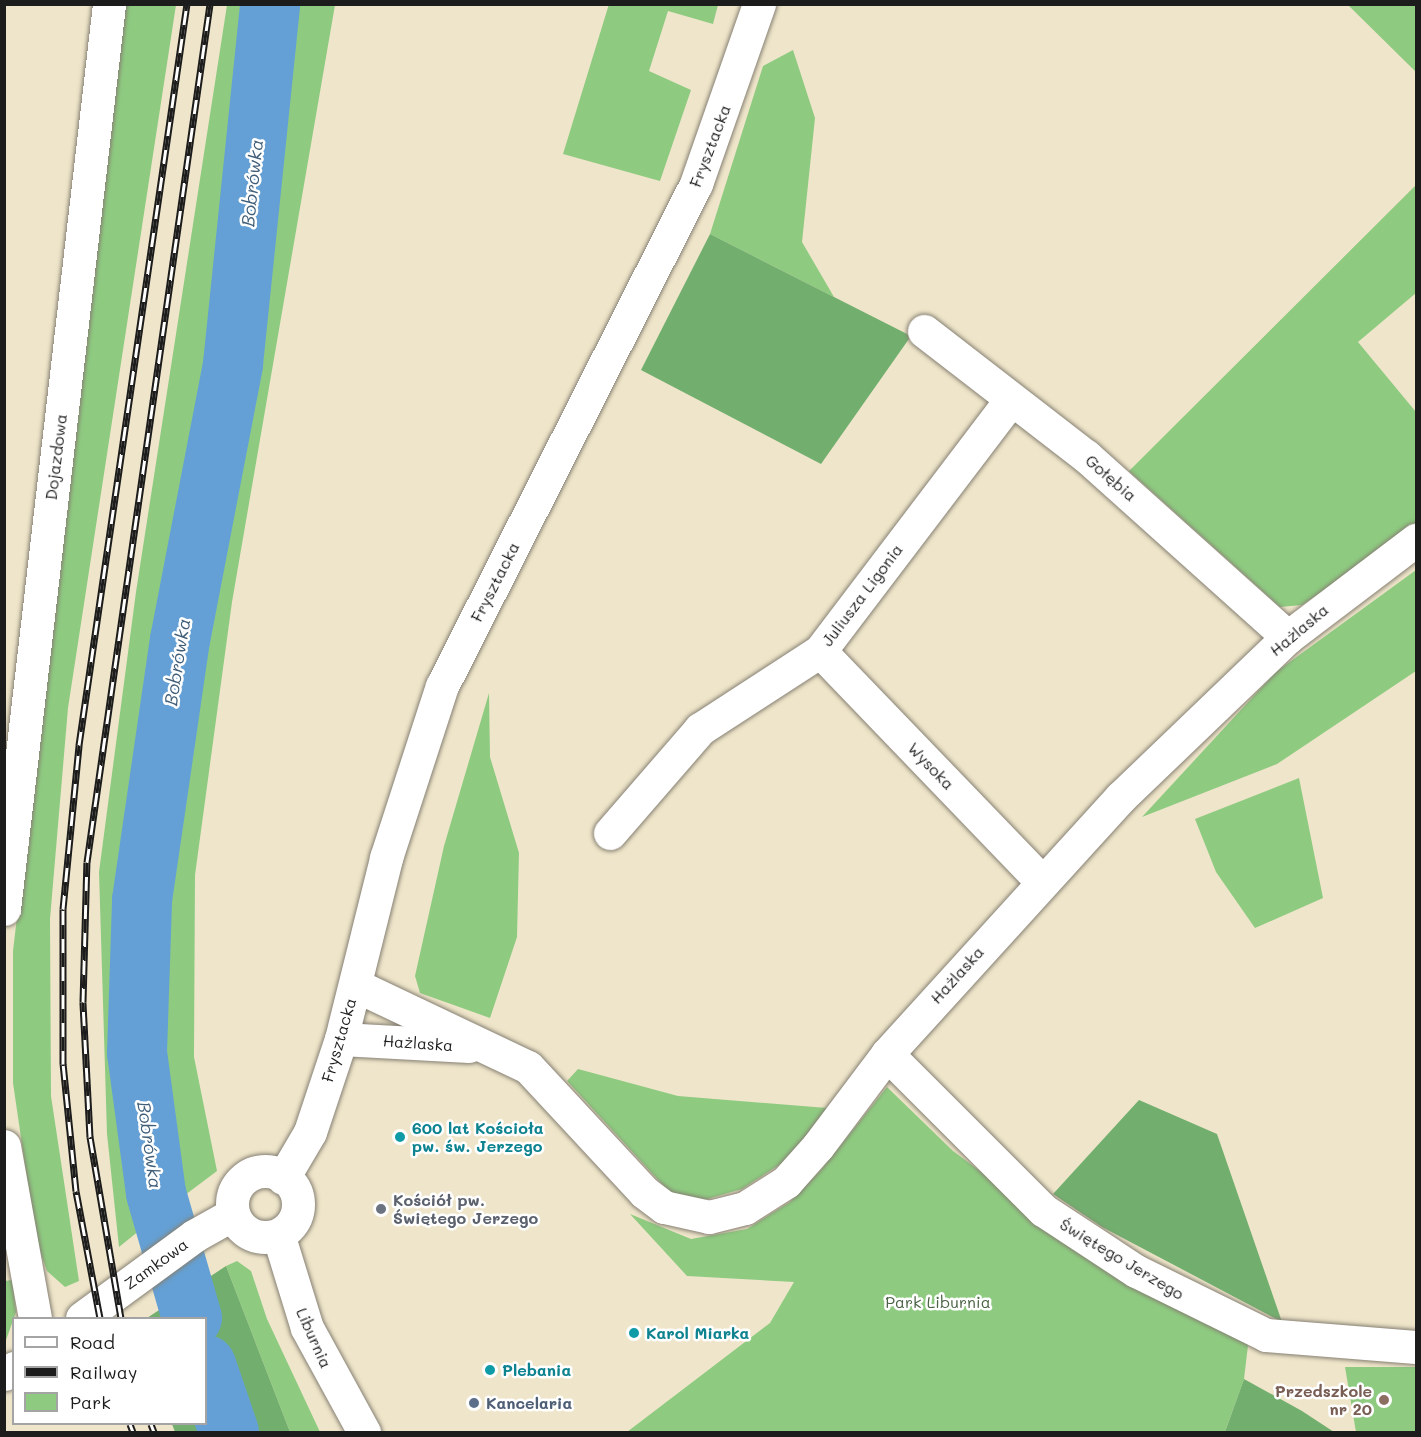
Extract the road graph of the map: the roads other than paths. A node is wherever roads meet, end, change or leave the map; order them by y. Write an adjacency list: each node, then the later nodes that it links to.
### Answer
1 (109, 4): 10 (street, Dojazdowa)
2 (759, 4): 11 (street, Frysztacka)
3 (924, 331): 4 (street, Gołębia)
4 (1010, 401): 6 (street, Gołębia); 7 (street, Juliusza Ligonia)
5 (1416, 540): 6 (street, Hażlaska)
6 (1288, 637): 9 (street, Hażlaska)
7 (820, 651): 8 (street, Juliusza Ligonia); 9 (street, Wysoka)
8 (610, 833)
9 (1042, 882): 14 (street, Hażlaska)
10 (4, 909)
11 (355, 984): 12 (street, Frysztacka); 13 (street, Hażlaska)
12 (341, 1039): 13 (street, Hażlaska); 16 (street, Frysztacka)
13 (494, 1048): 14 (street, Hażlaska)
14 (887, 1054): 21 (street, Świętego Jerzego)
15 (5, 1152): 19 (street)
16 (283, 1178): 17 (street); 18 (street)
17 (233, 1214): 18 (street); 20 (street, Zamkowa)
18 (279, 1237): 22 (street, Liburnia)
19 (35, 1317)
20 (83, 1317)
21 (1416, 1347)
22 (364, 1432)

